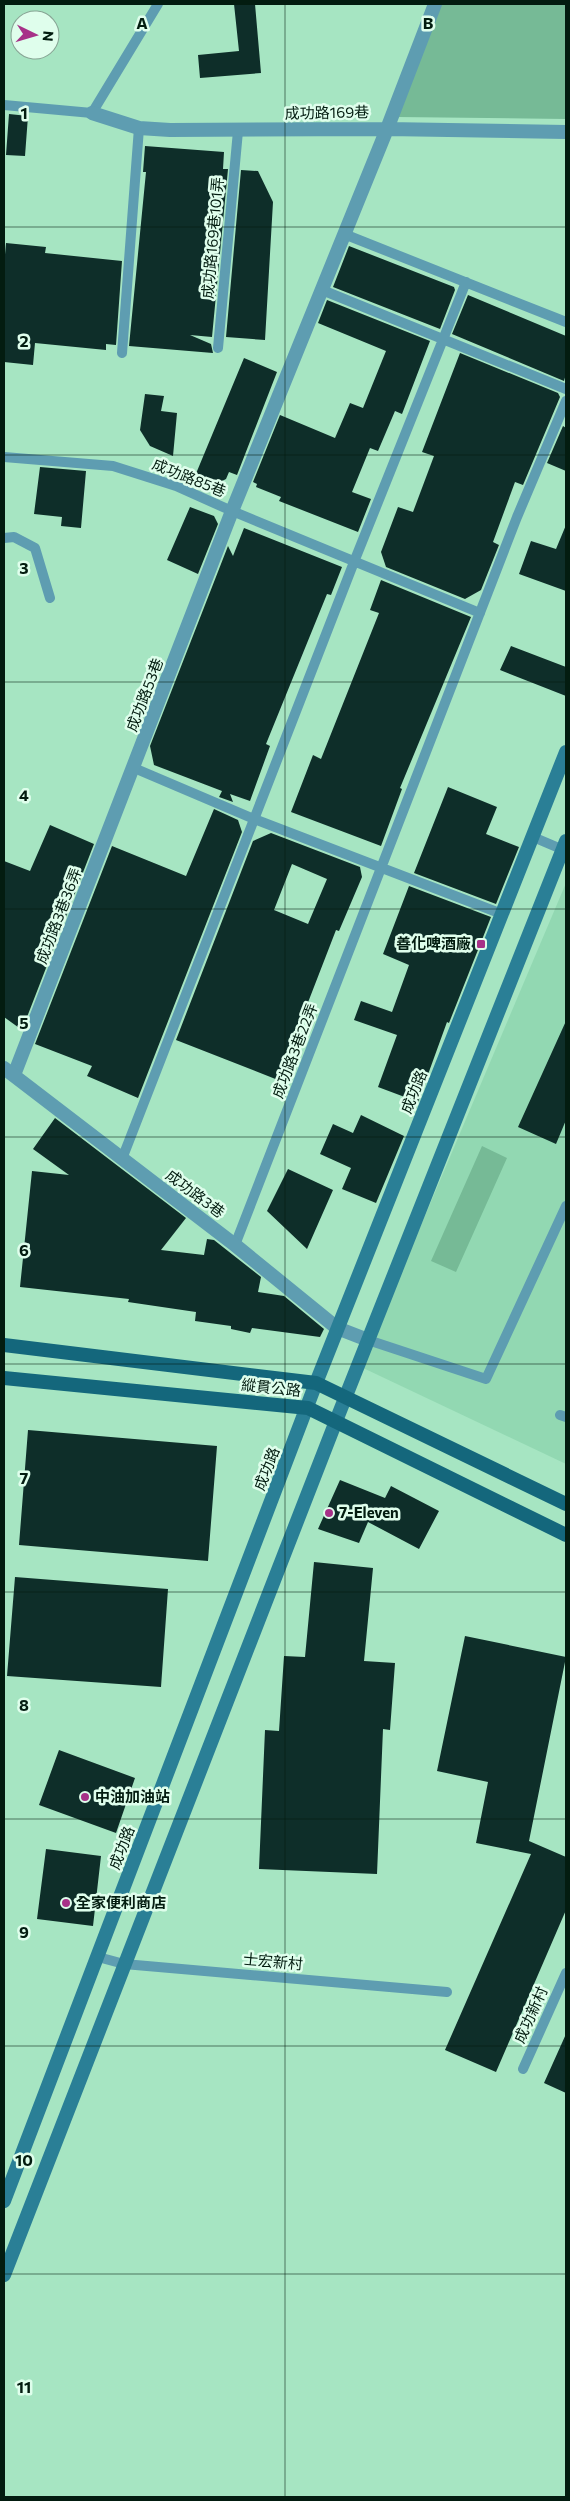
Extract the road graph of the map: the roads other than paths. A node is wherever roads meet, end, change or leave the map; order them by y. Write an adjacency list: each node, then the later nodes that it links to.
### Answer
1 (158, 4): 4 (lane)
2 (435, 4): 6 (street, 成功路53巷)
3 (4, 105): 4 (lane)
4 (92, 113): 5 (street, 成功路169巷)
5 (139, 128): 7 (street, 成功路169巷); 15 (lane)
6 (387, 129): 7 (street, 成功路169巷); 8 (street, 成功路169巷); 9 (street, 成功路53巷)
7 (238, 131): 14 (lane, 成功路169巷101弄)
8 (566, 132)
9 (344, 234): 10 (lane); 11 (street, 成功路53巷)
10 (466, 282): 12 (lane); 13 (lane)
11 (322, 290): 13 (lane); 19 (street, 成功路53巷)
12 (566, 322)
13 (443, 339): 16 (lane); 21 (lane)
14 (218, 348)
15 (122, 354)
16 (566, 389)
17 (566, 402): 23 (lane)
18 (4, 457): 19 (lane, 成功路85巷)
19 (232, 511): 21 (lane, 成功路85巷); 25 (street, 成功路53巷)
20 (4, 538): 22 (lane)
21 (354, 562): 23 (lane, 成功路85巷); 26 (lane)
22 (50, 598)
23 (480, 613): 29 (lane)
24 (566, 752): 27 (main road, 成功路)
25 (134, 768): 26 (lane); 31 (street, 成功路3巷36弄)
26 (254, 819): 29 (lane); 32 (lane)
27 (533, 837): 28 (lane); 30 (main road, 成功路)
28 (565, 847): 36 (main road)
29 (382, 867): 30 (lane); 34 (lane, 成功路3巷22弄)
30 (502, 914): 35 (main road, 成功路)
31 (9, 1072): 32 (street, 成功路3巷)
32 (122, 1159): 34 (street, 成功路3巷)
33 (566, 1206): 36 (lane)
34 (235, 1245): 35 (street, 成功路3巷)
35 (337, 1328): 36 (street, 成功路3巷); 39 (main road, 成功路)
36 (368, 1340): 40 (main road)
37 (4, 1345): 39 (main road, 縱貫公路)
38 (4, 1378): 41 (main road, 縱貫公路)
39 (316, 1384): 40 (main road, 縱貫公路); 41 (main road, 成功路)
40 (346, 1396): 42 (main road); 43 (main road, 縱貫公路)
41 (308, 1408): 42 (main road, 縱貫公路); 45 (main road, 成功路)
42 (336, 1421): 44 (main road, 縱貫公路); 46 (main road)
43 (566, 1504)
44 (566, 1536)
45 (98, 1957): 46 (lane, 士宏新村); 50 (main road, 成功路)
46 (124, 1964): 48 (lane, 士宏新村); 51 (main road)
47 (566, 1973): 49 (lane, 成功新村)
48 (447, 1992)
49 (523, 2069)
50 (4, 2201)
51 (4, 2275)

